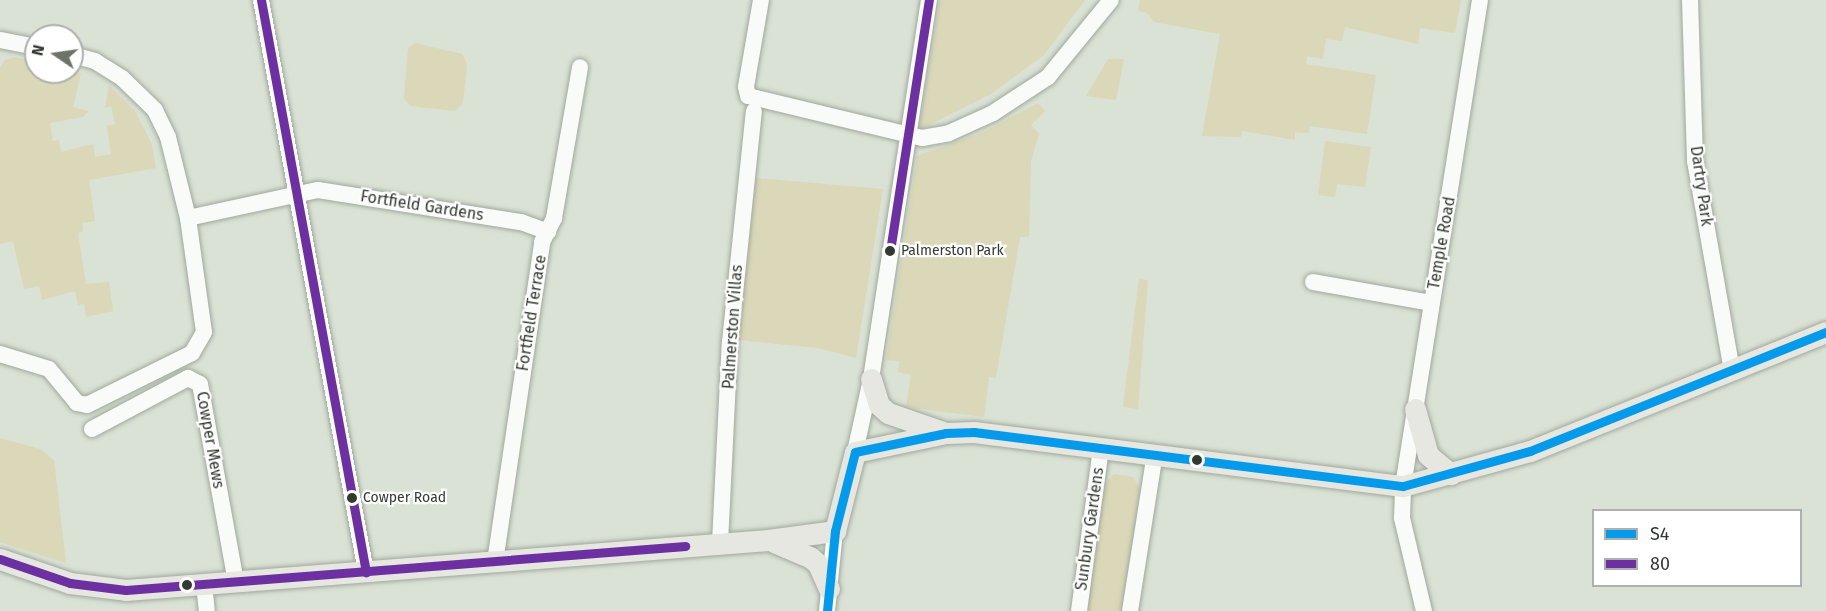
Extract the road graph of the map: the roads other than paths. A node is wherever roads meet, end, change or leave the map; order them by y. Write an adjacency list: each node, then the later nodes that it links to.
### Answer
1 (261, 0): 13 (street)
2 (761, 0): 12 (street)
3 (929, 0): 12 (street)
4 (1111, 0): 12 (street)
5 (1480, 0): 17 (street, Temple Road)
6 (1690, 0): 20 (street, Dartry Park)
7 (0, 40): 8 (street)
8 (24, 45)
9 (84, 58): 14 (street)
10 (580, 67): 15 (street, Fortfield Terrace)
11 (754, 111): 32 (street, Palmerston Villas)
12 (908, 135): 21 (street)
13 (295, 196): 14 (street, Fortfield Gardens); 15 (street, Fortfield Gardens); 35 (street)
14 (188, 218): 19 (street)
15 (548, 232): 34 (street, Fortfield Terrace)
16 (1314, 282): 17 (street)
17 (1431, 303): 22 (street, Temple Road)
18 (1826, 333): 20 (main road)
19 (0, 354)
20 (1732, 371): 28 (main road)
21 (871, 379): 24 (main road); 26 (street)
22 (1415, 409): 28 (main road); 29 (street, Temple Road)
23 (92, 429): 36 (street, Cowper Mews)
24 (946, 433): 25 (main road); 26 (main road)
25 (1101, 448): 27 (main road); 41 (street, Sunbury Gardens)
26 (855, 452): 30 (main road)
27 (1155, 454): 29 (main road); 42 (street)
28 (1451, 474): 29 (main road)
29 (1403, 486): 43 (street, Temple Road)
30 (835, 531): 31 (main road); 38 (street)
31 (768, 540): 32 (main road); 38 (main road)
32 (720, 543): 34 (main road)
33 (0, 559): 37 (main road)
34 (495, 562): 35 (main road)
35 (366, 572): 36 (main road)
36 (236, 582): 37 (main road)
37 (204, 584): 39 (street)
38 (829, 589): 40 (street)
39 (207, 611)
40 (827, 611)
41 (1078, 611)
42 (1130, 611)
43 (1424, 611)

